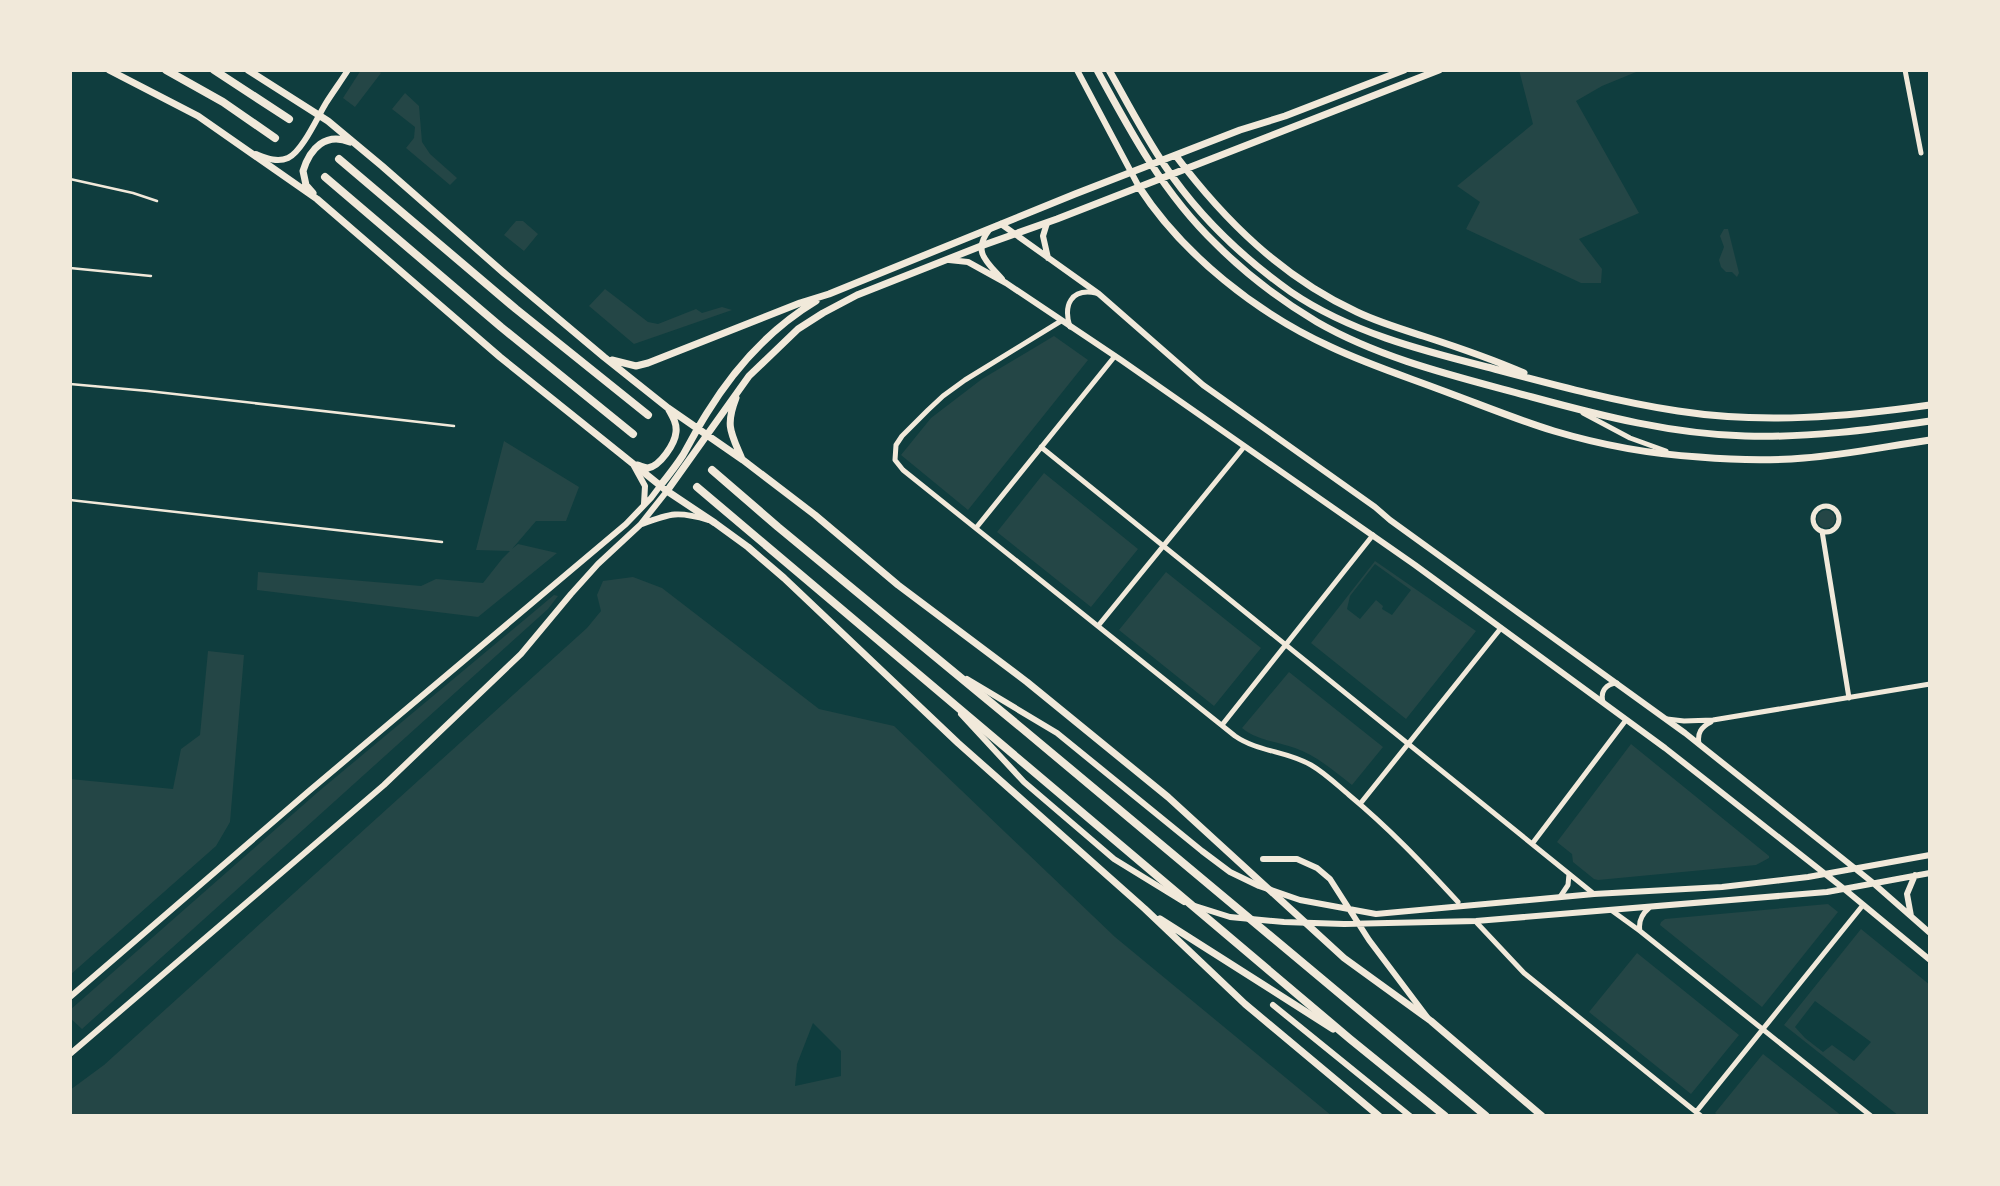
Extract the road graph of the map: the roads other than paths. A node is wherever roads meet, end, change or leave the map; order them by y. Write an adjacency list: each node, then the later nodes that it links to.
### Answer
1 (109, 70): 16 (main road)
2 (166, 70): 14 (highway)
3 (214, 70): 13 (highway)
4 (248, 70): 12 (main road)
5 (348, 70): 12 (street)
6 (1077, 70): 21 (street)
7 (1097, 70): 48 (main road)
8 (1110, 70): 43 (main road)
9 (1405, 70): 18 (main road)
10 (1439, 70): 20 (main road)
11 (1905, 70): 17 (street)
12 (320, 116): 15 (main road); 16 (street)
13 (289, 119)
14 (275, 138)
15 (355, 144): 25 (main road); 42 (main road)
16 (251, 152): 25 (main road)
17 (1921, 153)
18 (1176, 156): 20 (main road); 21 (main road)
19 (339, 159): 49 (highway)
20 (1186, 169): 24 (main road); 43 (main road)
21 (1131, 173): 24 (street); 28 (main road)
22 (325, 177): 53 (highway)
23 (70, 179): 26 (lane)
24 (1139, 187): 27 (main road); 58 (main road)
25 (317, 199): 60 (main road)
26 (158, 201)
27 (1047, 223): 30 (main road); 32 (street)
28 (1001, 224): 29 (main road); 30 (street)
29 (990, 229): 31 (street); 37 (main road)
30 (1014, 234): 31 (main road); 32 (street)
31 (981, 246): 33 (main road); 36 (street)
32 (1048, 258): 38 (street)
33 (947, 260): 36 (street); 45 (main road)
34 (70, 268): 35 (lane)
35 (151, 276)
36 (1006, 283): 39 (street)
37 (829, 294): 42 (main road); 52 (main road)
38 (1099, 294): 40 (street); 77 (street)
39 (1061, 321): 40 (street); 68 (street)
40 (1071, 328): 41 (street)
41 (1115, 356): 56 (street); 57 (street)
42 (604, 357): 47 (main road)
43 (1547, 383): 46 (main road)
44 (70, 384): 51 (lane)
45 (741, 387): 54 (main road); 59 (main road)
46 (1930, 405)
47 (668, 408): 52 (main road); 60 (main road)
48 (1577, 409): 50 (main road); 58 (street)
49 (648, 415)
50 (1930, 422)
51 (454, 426)
52 (698, 428): 54 (main road); 63 (main road)
53 (633, 434)
54 (707, 435): 59 (main road); 63 (main road)
55 (1930, 440): 58 (main road)
56 (1041, 447): 68 (street); 72 (street)
57 (1244, 447): 70 (street); 72 (street)
58 (1679, 456)
59 (743, 460): 113 (main road)
60 (633, 464): 63 (main road); 65 (street)
61 (712, 470): 76 (highway)
62 (697, 487): 79 (highway)
63 (664, 489): 65 (street); 66 (main road); 67 (street)
64 (70, 500): 71 (lane)
65 (643, 506): 111 (street)
66 (715, 523): 67 (street); 104 (main road)
67 (640, 525): 116 (street)
68 (976, 528): 73 (street)
69 (1822, 531): 69 (street); 80 (street)
70 (1373, 535): 74 (street); 75 (street)
71 (442, 542)
72 (1164, 546): 73 (street); 75 (street)
73 (1098, 626): 85 (street)
74 (1500, 628): 81 (street); 86 (street)
75 (1286, 645): 85 (street); 86 (street)
76 (953, 671): 100 (street); 121 (highway)
77 (1617, 683): 81 (street); 82 (street)
78 (1930, 684): 80 (street)
79 (940, 692): 105 (street); 115 (highway)
80 (1849, 698): 84 (street)
81 (1604, 703): 83 (street)
82 (1666, 719): 84 (street); 87 (street)
83 (1626, 720): 89 (street); 95 (street)
84 (1713, 720): 87 (street)
85 (1222, 725): 88 (street)
86 (1408, 744): 88 (street); 89 (street)
87 (1699, 744): 92 (street)
88 (1360, 804): 101 (street)
89 (1532, 844): 94 (street)
90 (1930, 855): 92 (street)
91 (1263, 859): 113 (street)
92 (1853, 868): 95 (street); 97 (street)
93 (1930, 873): 96 (street)
94 (1569, 874): 99 (street); 100 (street)
95 (1824, 874): 98 (street); 99 (street)
96 (1915, 875): 97 (street); 106 (street)
97 (1872, 882): 98 (street); 106 (street)
98 (1843, 888): 102 (street); 103 (street)
99 (1594, 894): 100 (street)
100 (1560, 897)
101 (1458, 902)
102 (1863, 905): 110 (street); 114 (street)
103 (1649, 908): 105 (street); 108 (street)
104 (1145, 909): 115 (main road); 118 (main road)
105 (1611, 910): 108 (street)
106 (1912, 918): 109 (street)
107 (1477, 923): 117 (street)
108 (1640, 931): 114 (street)
109 (1930, 933)
110 (1930, 960)
111 (70, 997)
112 (1273, 1005): 119 (street)
113 (1431, 1021): 122 (main road)
114 (1763, 1030): 117 (street); 123 (street)
115 (1350, 1039): 120 (highway)
116 (70, 1054)
117 (1699, 1114)
118 (1379, 1116)
119 (1410, 1116)
120 (1446, 1116)
121 (1486, 1116)
122 (1542, 1116)
123 (1871, 1116)

